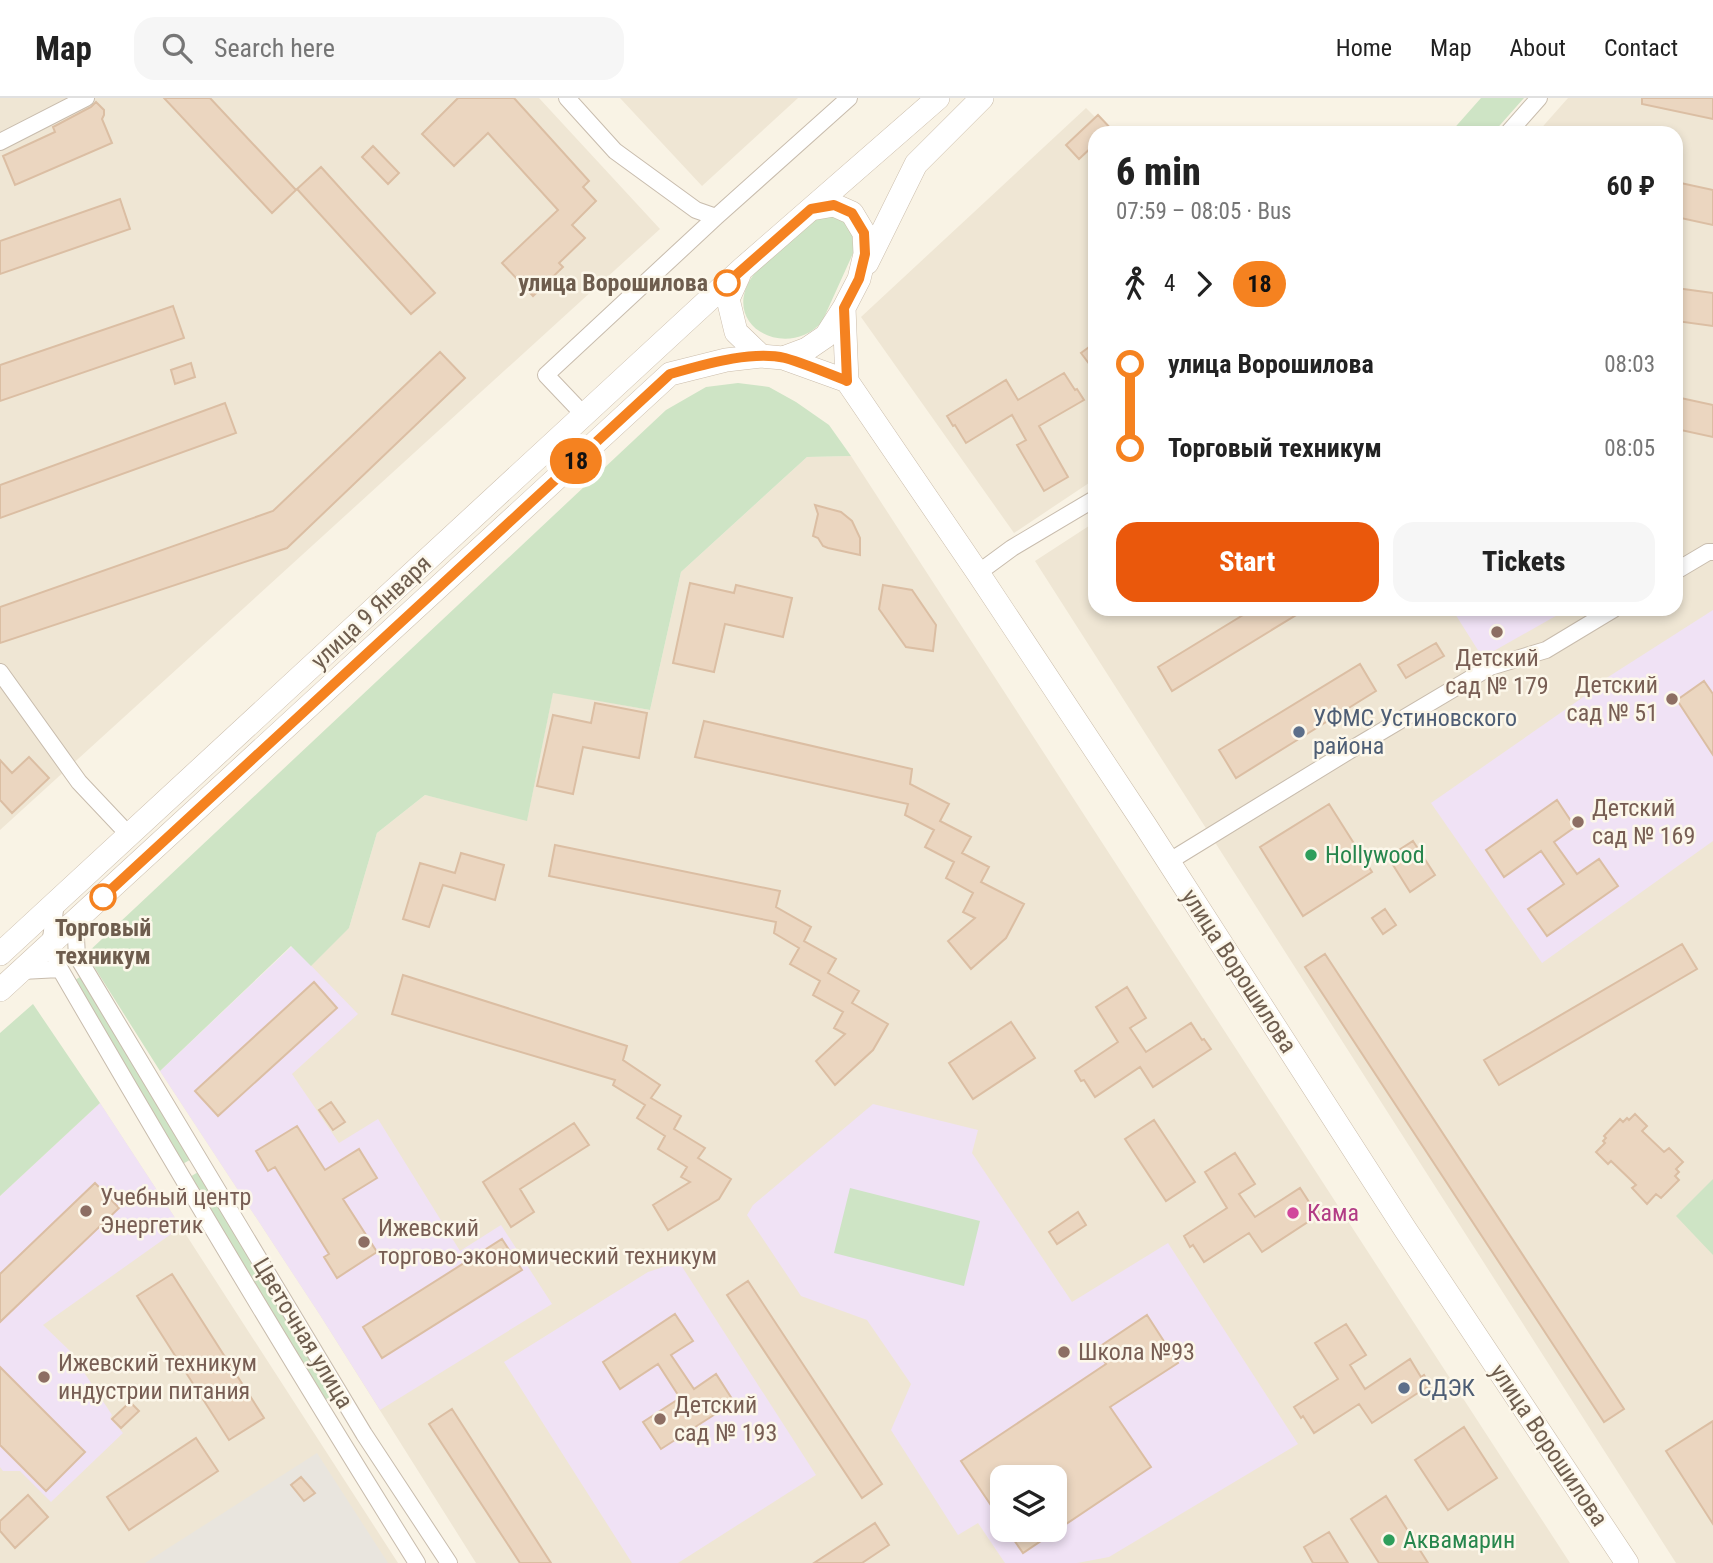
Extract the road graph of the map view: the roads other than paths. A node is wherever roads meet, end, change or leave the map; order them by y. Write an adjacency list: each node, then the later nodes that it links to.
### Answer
1 (86, 98): 8 (street)
2 (567, 98): 10 (street)
3 (849, 98): 10 (street)
4 (938, 98): 9 (main road)
5 (1539, 98): 7 (street)
6 (970, 102): 12 (main road)
7 (1514, 126)
8 (0, 142)
9 (811, 209): 11 (main road); 12 (main road)
10 (716, 217): 16 (street)
11 (742, 269): 14 (main road); 16 (main road, улица 9 Января)
12 (859, 279): 13 (main road)
13 (844, 308): 14 (main road); 15 (main road)
14 (772, 357): 15 (main road); 26 (main road, улица 9 Января)
15 (847, 381): 20 (main road, улица Ворошилова)
16 (584, 415): 23 (main road, улица 9 Января)
17 (1088, 503): 20 (street)
18 (1713, 552): 19 (street)
19 (1683, 567)
20 (978, 573): 24 (main road, улица Ворошилова)
21 (1602, 616): 24 (street)
22 (0, 672): 23 (street)
23 (129, 835): 25 (main road, улица 9 Января)
24 (1168, 862): 39 (main road, улица Ворошилова)
25 (56, 903): 27 (street); 28 (main road, улица 9 Января)
26 (75, 922): 27 (main road, улица 9 Января); 29 (street)
27 (50, 945): 28 (street); 29 (street); 30 (street, Цветочная улица); 31 (main road, улица 9 Января)
28 (6, 949)
29 (77, 956): 33 (street, Цветочная улица)
30 (60, 969): 31 (street); 34 (street, Цветочная улица)
31 (22, 971): 32 (main road, улица 9 Января)
32 (0, 990)
33 (200, 1160): 34 (street); 35 (street, Цветочная улица)
34 (179, 1173): 36 (street, Цветочная улица)
35 (364, 1434): 36 (street); 38 (street, Цветочная улица)
36 (344, 1447): 37 (street, Цветочная улица)
37 (417, 1563)
38 (449, 1563)
39 (1627, 1563)

